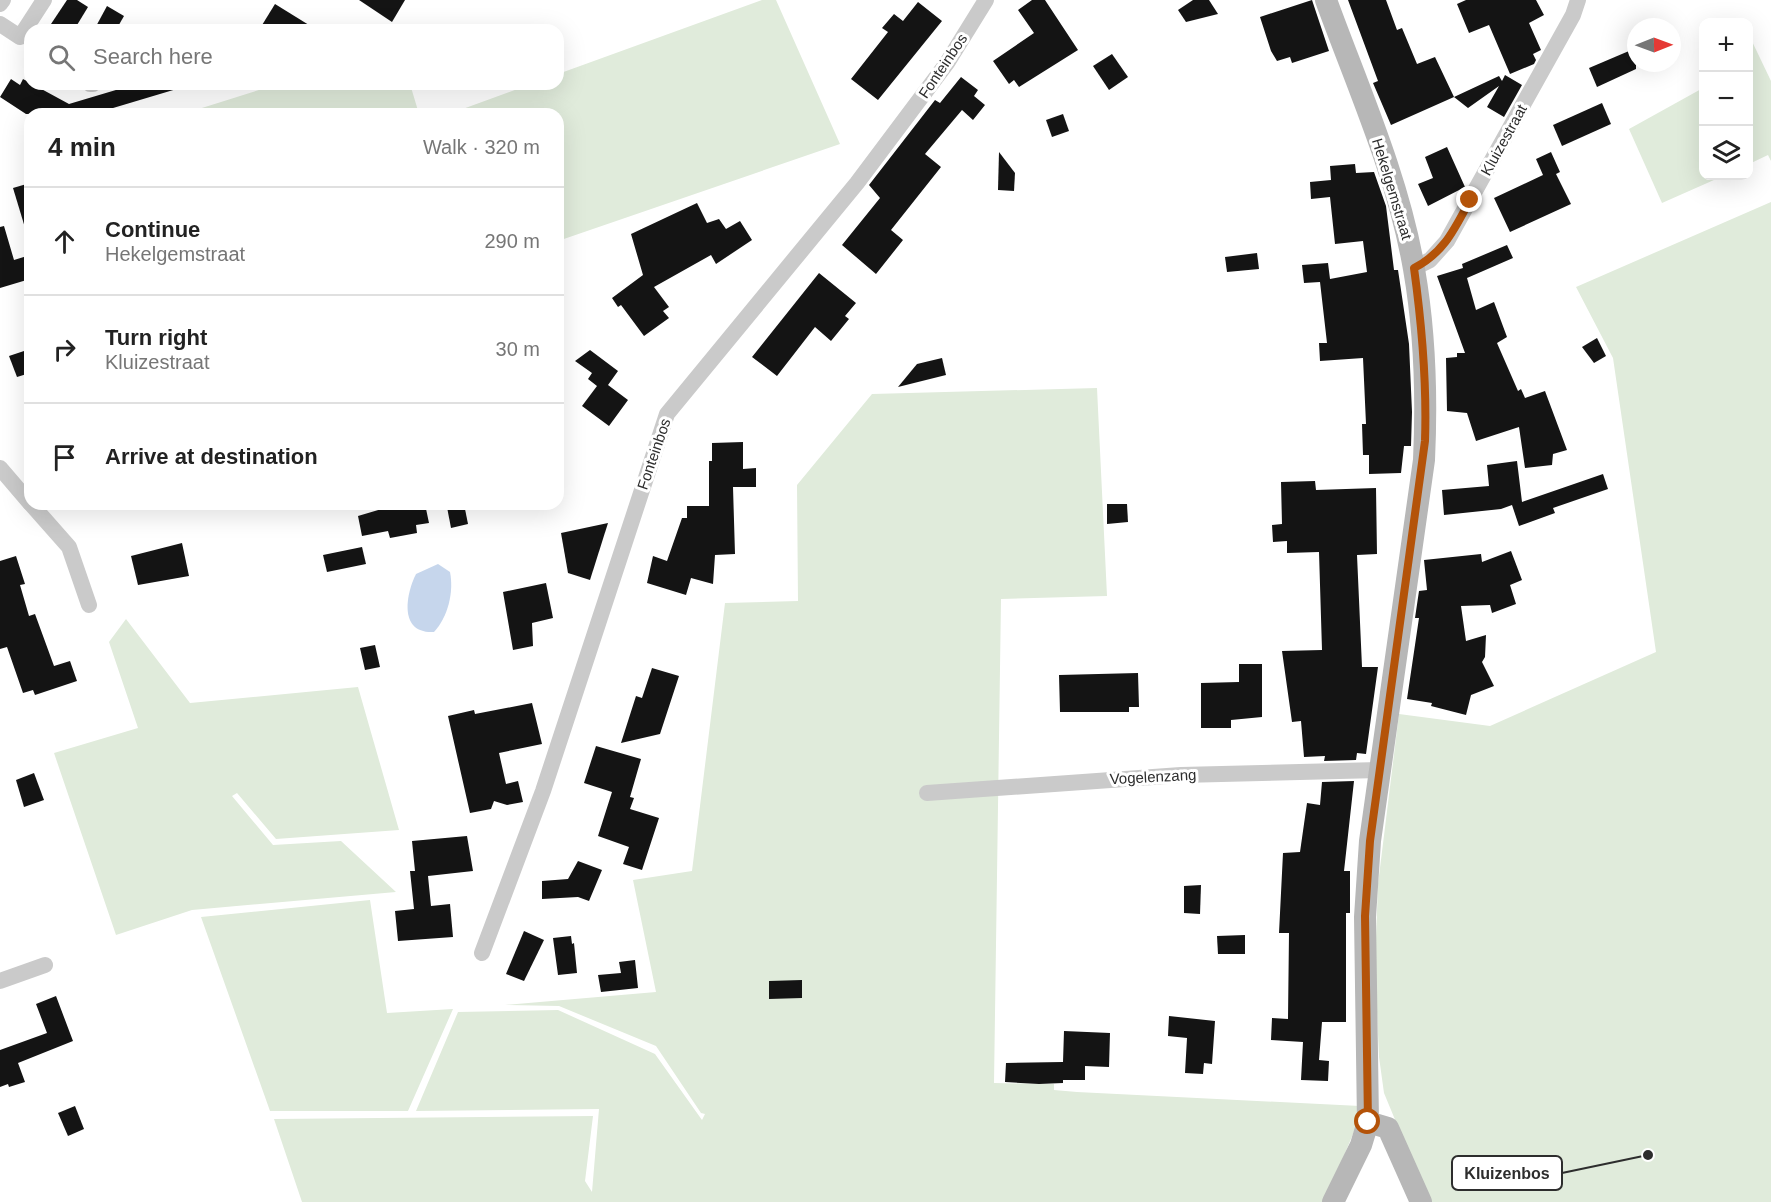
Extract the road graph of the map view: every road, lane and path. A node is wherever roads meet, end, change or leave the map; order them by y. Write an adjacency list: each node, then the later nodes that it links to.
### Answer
1 (3, 0): 6 (street)
2 (44, 0): 8 (street)
3 (986, 0): 17 (street, Fonteinbos)
4 (1326, 0): 10 (street, Hekelgemstraat)
5 (1578, 0): 10 (street, Kluizestraat)
6 (0, 4)
7 (0, 24): 9 (street)
8 (33, 24)
9 (24, 39)
10 (1414, 268): 15 (street, Hekelgemstraat)
11 (0, 468): 12 (street)
12 (24, 495)
13 (37, 510): 14 (street)
14 (89, 606)
15 (1379, 770): 16 (street, Vogelenzang); 20 (street, Hekelgemstraat)
16 (927, 793)
17 (482, 953)
18 (45, 965): 19 (street)
19 (0, 981)
20 (1368, 1122): 21 (street, Hekelgemstraat); 22 (street)
21 (1333, 1202)
22 (1421, 1202)

